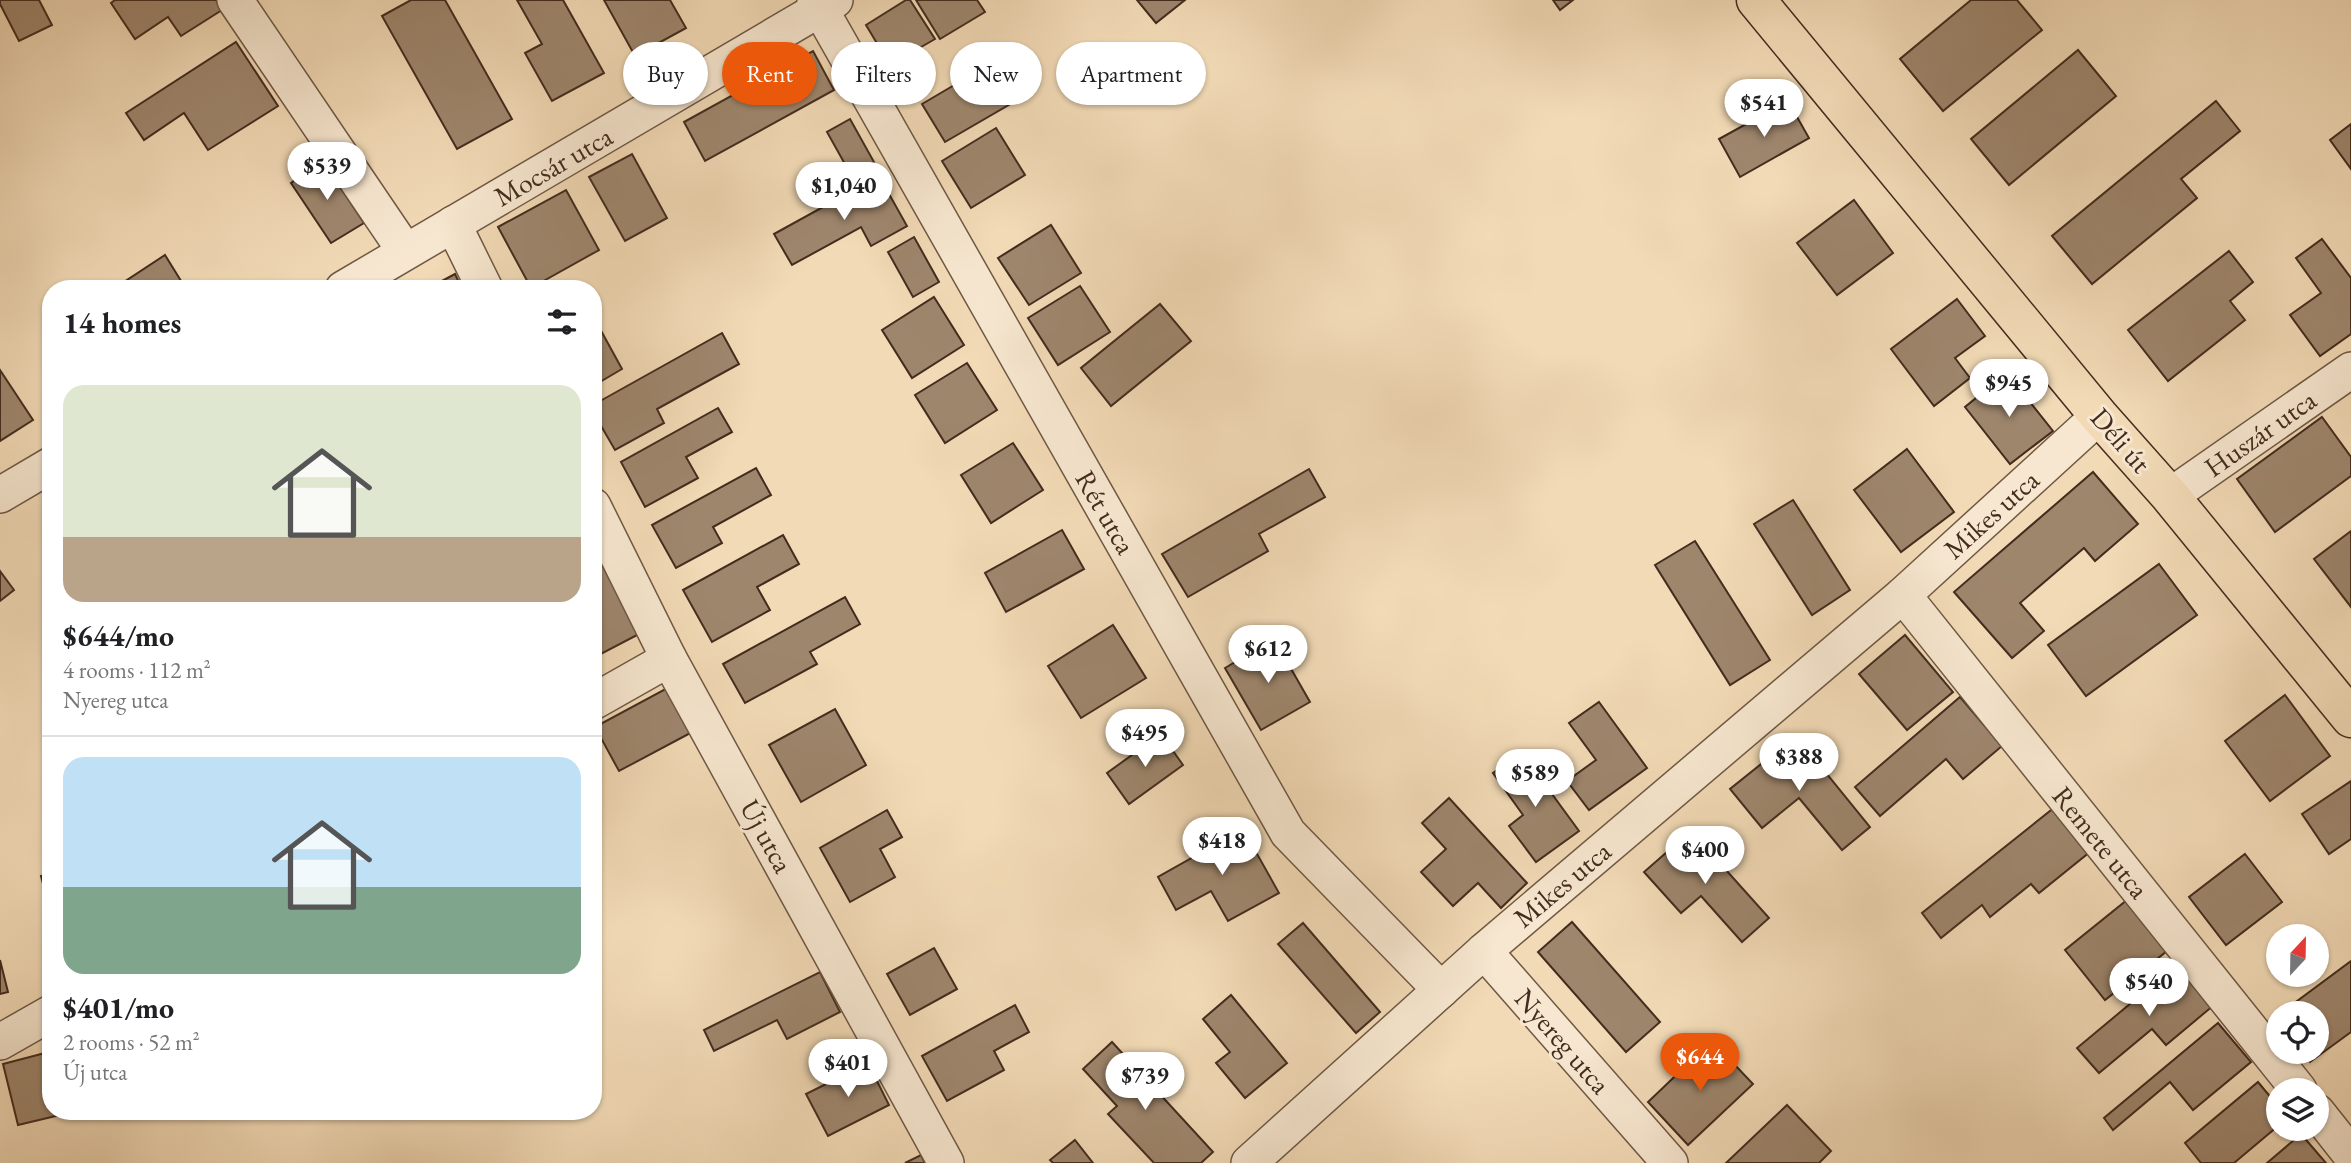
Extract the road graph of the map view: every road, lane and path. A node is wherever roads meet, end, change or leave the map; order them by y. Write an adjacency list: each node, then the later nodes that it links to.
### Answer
1 (235, 0): 5 (street)
2 (1756, 0): 9 (main road, Déli út)
3 (823, 3): 4 (street, Mocsár utca); 19 (street, Rét utca)
4 (453, 224): 5 (street, Mocsár utca); 7 (street)
5 (405, 251): 6 (street, Mocsár utca)
6 (358, 280)
7 (481, 280)
8 (2351, 370): 12 (street, Huszár utca)
9 (2099, 416): 12 (main road, Déli út); 14 (street, Mikes utca)
10 (42, 469): 11 (street)
11 (0, 495)
12 (2170, 496): 17 (main road, Déli út)
13 (602, 524): 15 (street, Új utca)
14 (1903, 595): 18 (street, Mikes utca); 22 (street, Remete utca)
15 (669, 659): 16 (street); 25 (street, Új utca)
16 (602, 697)
17 (2351, 718)
18 (1484, 951): 19 (street, Mikes utca); 27 (street, Nyereg utca)
19 (1441, 990): 26 (street, Mikes utca)
20 (42, 1018): 21 (street)
21 (0, 1042)
22 (2290, 1078)
23 (2329, 1127): 24 (street)
24 (2351, 1155)
25 (946, 1163)
26 (1249, 1163)
27 (1670, 1163)

